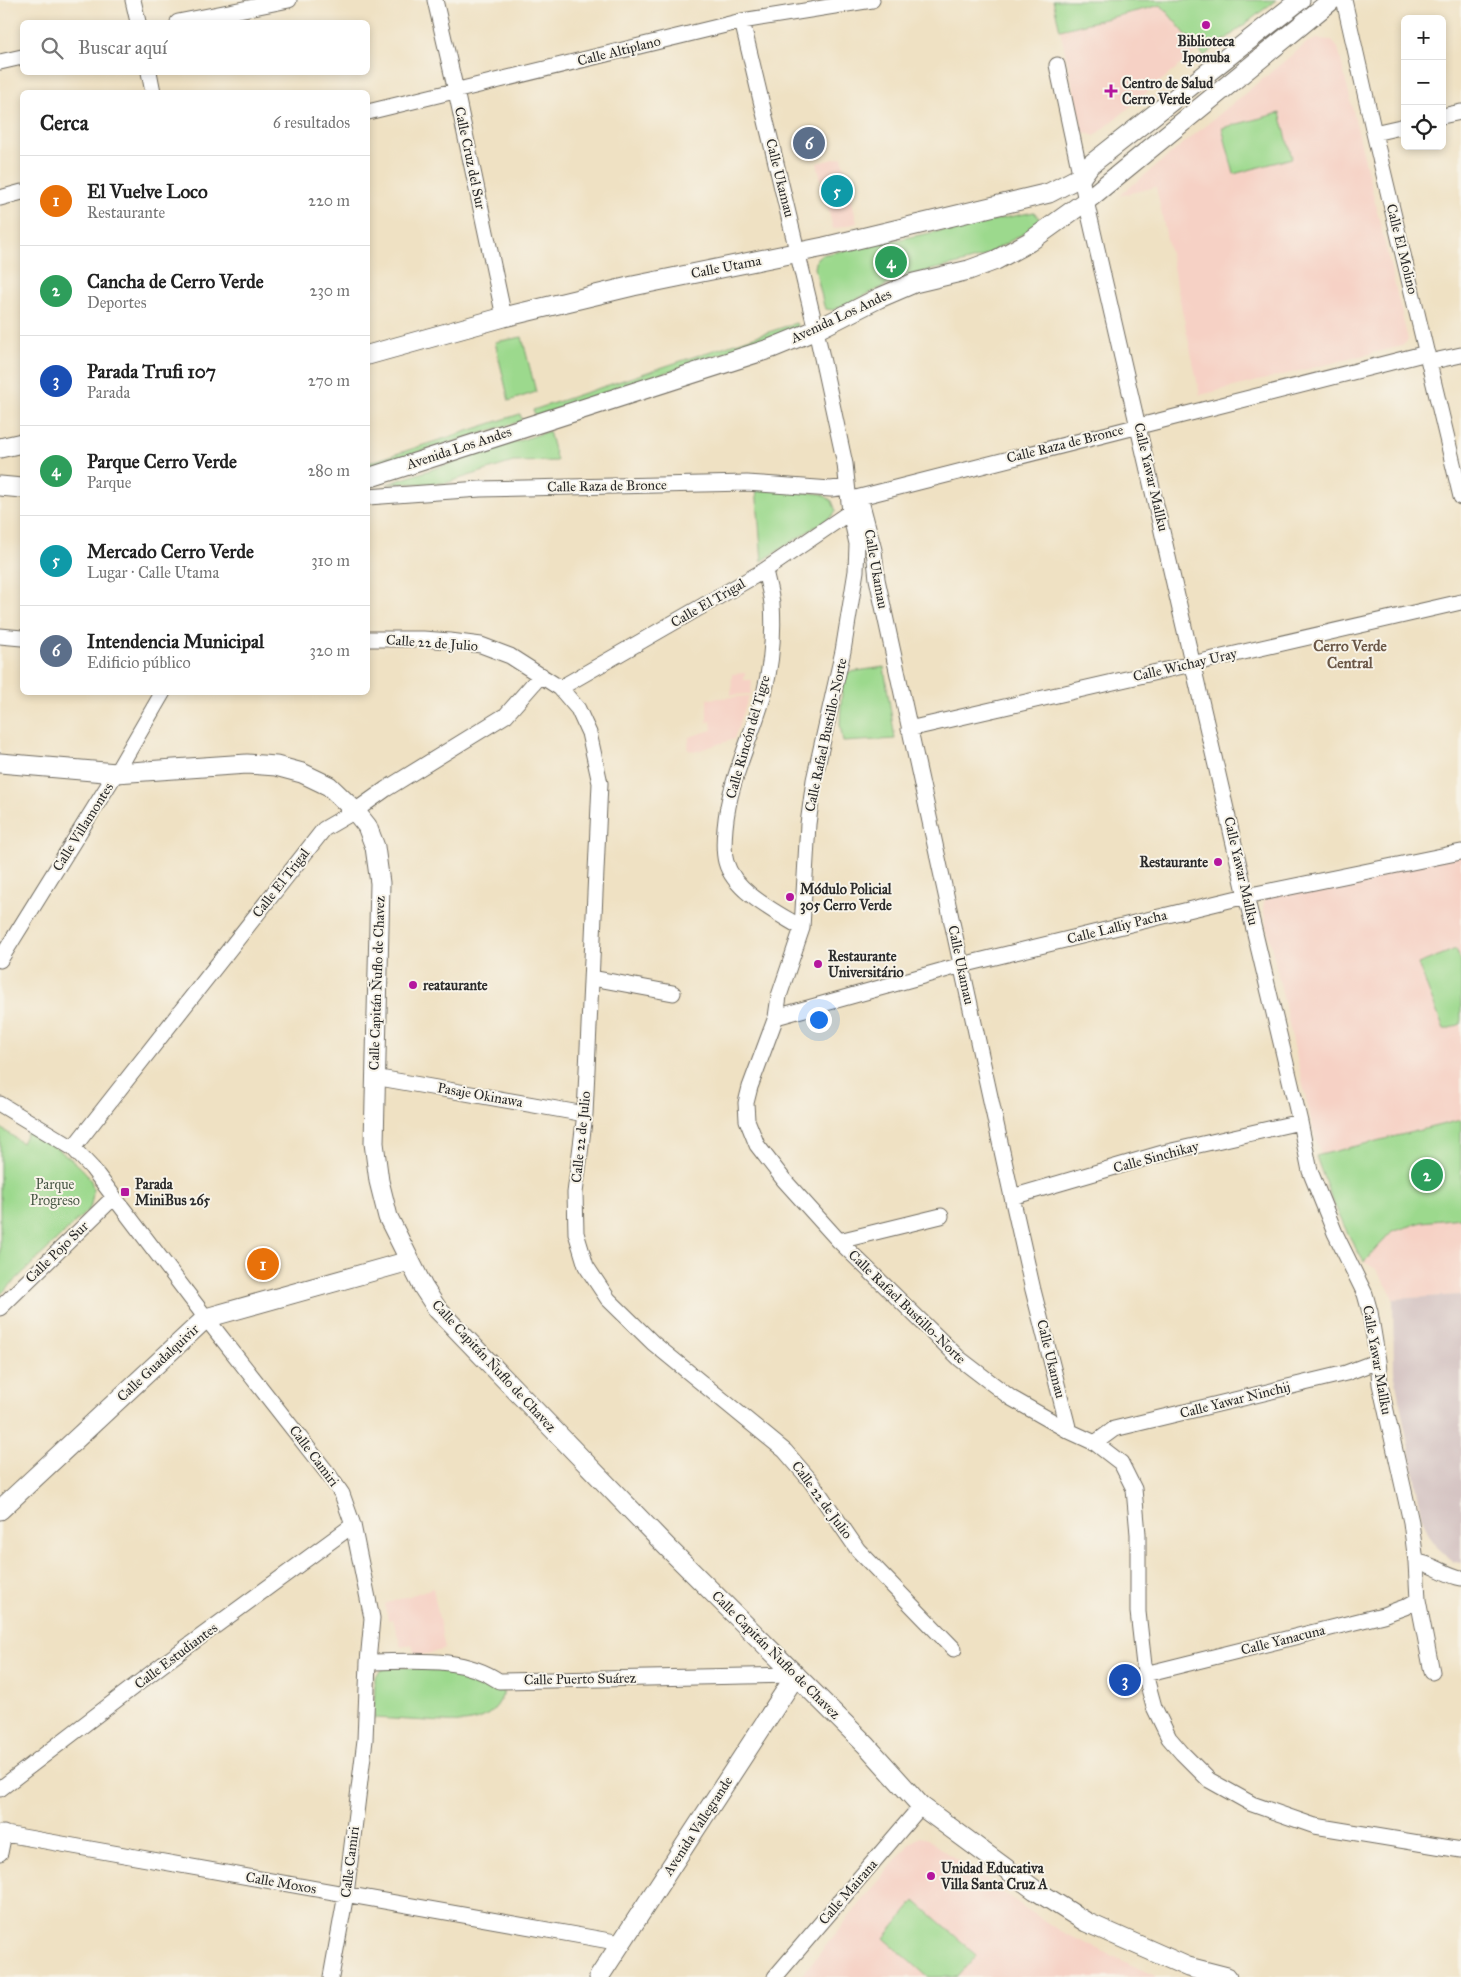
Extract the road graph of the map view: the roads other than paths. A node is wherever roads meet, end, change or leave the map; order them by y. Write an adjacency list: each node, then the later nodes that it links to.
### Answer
1 (133, 0): 8 (street)
2 (289, 0): 9 (street)
3 (435, 0): 16 (street, Calle Cruz del Sur)
4 (872, 0): 10 (street, Calle Altiplano)
5 (1300, 0): 22 (street)
6 (1332, 0): 25 (street, Avenida Los Andes)
7 (1344, 0): 21 (street, Calle El Molino)
8 (138, 20)
9 (188, 20)
10 (742, 21): 16 (street, Calle Altiplano); 26 (street, Calle Ukamau)
11 (20, 57): 12 (street)
12 (0, 62)
13 (1057, 65): 22 (street, Calle Yawar Mallku)
14 (150, 75): 15 (street)
15 (153, 90)
16 (456, 91): 17 (street, Calle Altiplano); 27 (street, Calle Cruz del Sur)
17 (370, 112)
18 (1461, 112): 19 (street)
19 (1446, 115)
20 (1401, 127): 21 (street)
21 (1374, 133): 31 (street, Calle El Molino)
22 (1082, 176): 25 (street, Calle Yawar Mallku); 26 (street, Calle Utama)
23 (20, 193): 24 (street)
24 (0, 198)
25 (1086, 201): 28 (street, Avenida Los Andes); 32 (street, Calle Yawar Mallku)
26 (798, 252): 27 (street, Calle Utama); 28 (street, Calle Ukamau)
27 (504, 317): 29 (street, Calle Utama)
28 (816, 330): 35 (street, Avenida Los Andes); 40 (street, Calle Ukamau)
29 (370, 354)
30 (1461, 354): 31 (street, Calle Raza de Bronce)
31 (1428, 358): 32 (street, Calle Raza de Bronce); 39 (street, Calle El Molino)
32 (1139, 425): 40 (street, Calle Raza de Bronce); 46 (street, Calle Yawar Mallku)
33 (20, 443): 34 (street)
34 (0, 448)
35 (370, 477)
36 (0, 486): 37 (street)
37 (20, 488)
38 (370, 497): 40 (street, Calle Raza de Bronce)
39 (1461, 497)
40 (852, 499): 41 (street, Calle El Trigal); 50 (street, Calle Ukamau); 56 (street, Calle Rafael Bustillo-Norte)
41 (765, 570): 48 (street, Calle El Trigal); 56 (street, Calle Rincón del Tigre)
42 (1461, 602): 46 (street, Calle Wichay Uray)
43 (0, 636): 44 (street)
44 (20, 638)
45 (370, 639): 47 (street, Calle 22 de Julio)
46 (1194, 662): 50 (street, Calle Wichay Uray); 55 (street, Calle Yawar Mallku)
47 (541, 675): 48 (street, Calle 22 de Julio); 53 (street, Calle El Trigal)
48 (560, 688): 59 (street, Calle 22 de Julio)
49 (161, 695): 52 (street, Calle Villamontes)
50 (909, 729): 58 (street, Calle Ukamau)
51 (0, 762): 52 (street, Calle Capitán Ñuflo de Chavez)
52 (116, 773): 53 (street, Calle Capitán Ñuflo de Chavez); 57 (street, Calle Villamontes)
53 (355, 811): 62 (street, Calle Capitán Ñuflo de Chavez); 66 (street, Calle El Trigal)
54 (1461, 852): 55 (street, Calle Lalliy Pacha)
55 (1246, 896): 58 (street, Calle Lalliy Pacha); 65 (street, Calle Yawar Mallku)
56 (802, 928): 61 (street, Calle Rafael Bustillo-Norte)
57 (0, 960)
58 (962, 965): 61 (street, Calle Lalliy Pacha); 68 (street, Calle Ukamau)
59 (592, 978): 60 (street); 64 (street, Calle 22 de Julio)
60 (673, 993)
61 (776, 1017): 70 (street, Calle Rafael Bustillo-Norte)
62 (374, 1077): 64 (street, Pasaje Okinawa); 71 (street, Calle Capitán Ñuflo de Chavez)
63 (0, 1104): 66 (street, Calle Camiri)
64 (585, 1114): 82 (street, Calle 22 de Julio)
65 (1300, 1122): 68 (street, Calle Sinchikay); 74 (street, Calle Yawar Mallku)
66 (73, 1148): 67 (street, Calle Camiri)
67 (114, 1197): 72 (street, Calle Pojo Sur); 73 (street, Calle Camiri)
68 (1012, 1197): 75 (street, Calle Ukamau)
69 (941, 1216): 70 (street)
70 (839, 1241): 75 (street, Calle Rafael Bustillo-Norte)
71 (409, 1261): 73 (street, Calle Guadalquivir); 85 (street, Calle Capitán Ñuflo de Chavez)
72 (0, 1308)
73 (206, 1318): 77 (street, Calle Guadalquivir); 78 (street, Calle Camiri)
74 (1378, 1361): 76 (street, Calle Yawar Ninchij); 79 (street, Calle Yawar Mallku)
75 (1069, 1431): 76 (street, Calle Rafael Bustillo-Norte)
76 (1095, 1443): 86 (street, Calle Rafael Bustillo-Norte)
77 (0, 1510)
78 (353, 1525): 83 (street, Calle Camiri); 87 (street, Calle Estudiantes)
79 (1416, 1562): 80 (street); 81 (street, Calle Yawar Mallku)
80 (1461, 1578)
81 (1418, 1600): 84 (street, Calle Yawar Mallku); 86 (street, Calle Yanacuna)
82 (954, 1648)
83 (368, 1662): 85 (street, Calle Puerto Suárez); 92 (street, Calle Camiri)
84 (1432, 1672)
85 (796, 1674): 88 (street, Calle Capitán Ñuflo de Chavez); 93 (street, Avenida Vallegrande)
86 (1145, 1674): 90 (street, Calle Rafael Bustillo-Norte)
87 (0, 1789)
88 (921, 1806): 96 (street, Calle Mairana); 97 (street, Calle Capitán Ñuflo de Chavez)
89 (2, 1833): 91 (street); 92 (street, Calle Moxos)
90 (1461, 1850)
91 (0, 1853)
92 (346, 1894): 93 (street, Calle Moxos); 94 (street, Calle Camiri)
93 (621, 1943): 95 (street, Avenida Vallegrande)
94 (331, 1977)
95 (599, 1977)
96 (775, 1977)
97 (1227, 1977)

